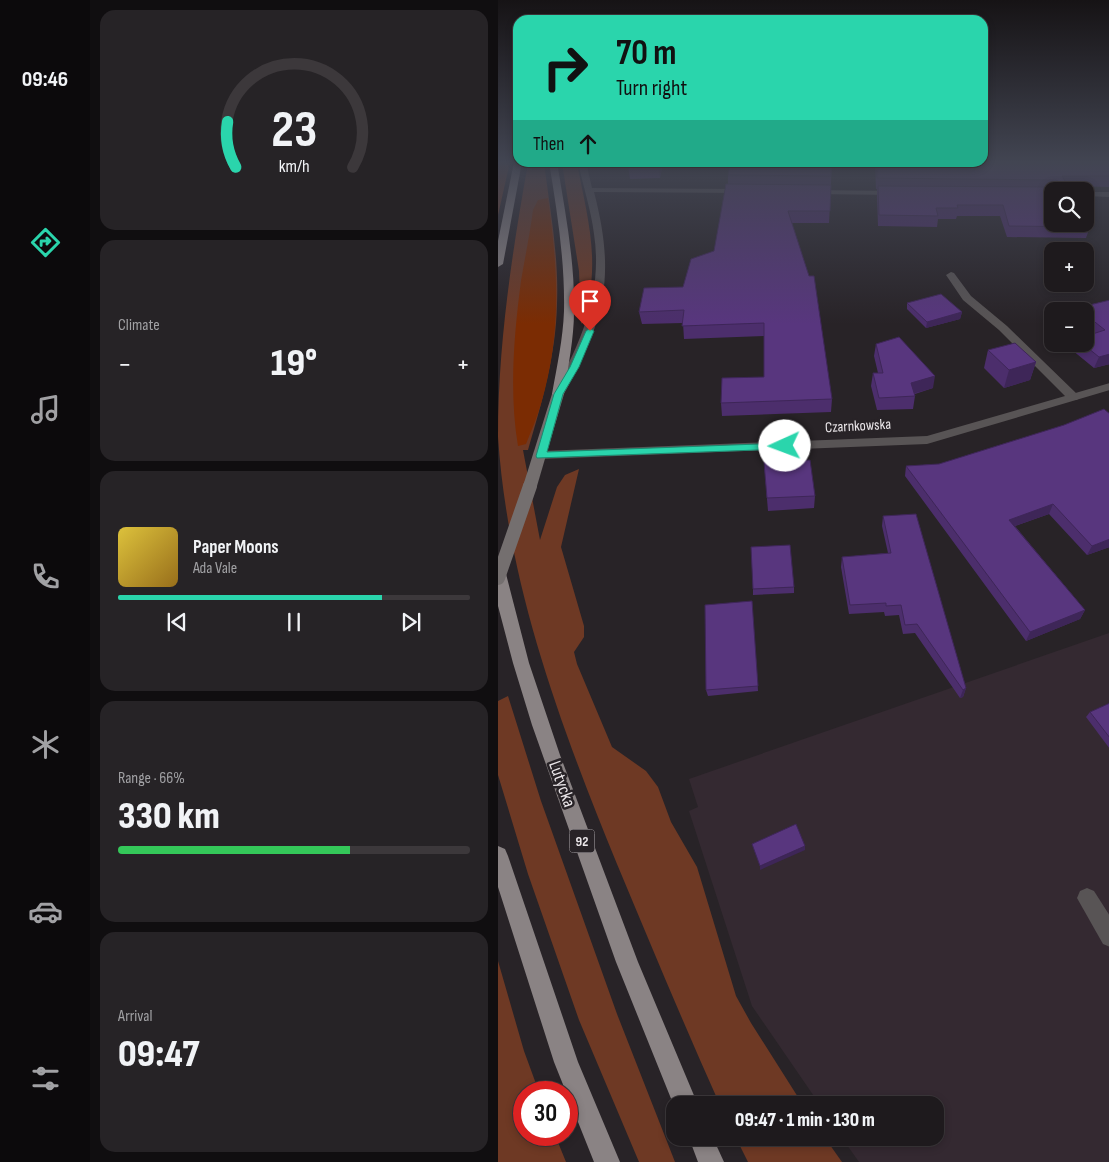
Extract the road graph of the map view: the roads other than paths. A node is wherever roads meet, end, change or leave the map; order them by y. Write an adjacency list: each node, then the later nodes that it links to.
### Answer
1 (507, 216): 4 (main road)
2 (560, 216): 7 (main road)
3 (595, 216): 7 (street)
4 (498, 264)
5 (952, 275): 8 (street)
6 (1110, 386): 8 (street, Czarnkowska)
7 (558, 394): 9 (main road)
8 (1073, 397): 9 (street, Czarnkowska)
9 (541, 456): 11 (main road, bridge)
10 (498, 570): 15 (main road, Lutycka / 92)
11 (498, 578)
12 (498, 856): 17 (main road)
13 (1087, 898): 14 (street)
14 (1110, 937)
15 (682, 1096)
16 (704, 1146): 18 (main road)
17 (607, 1162)
18 (712, 1162)

